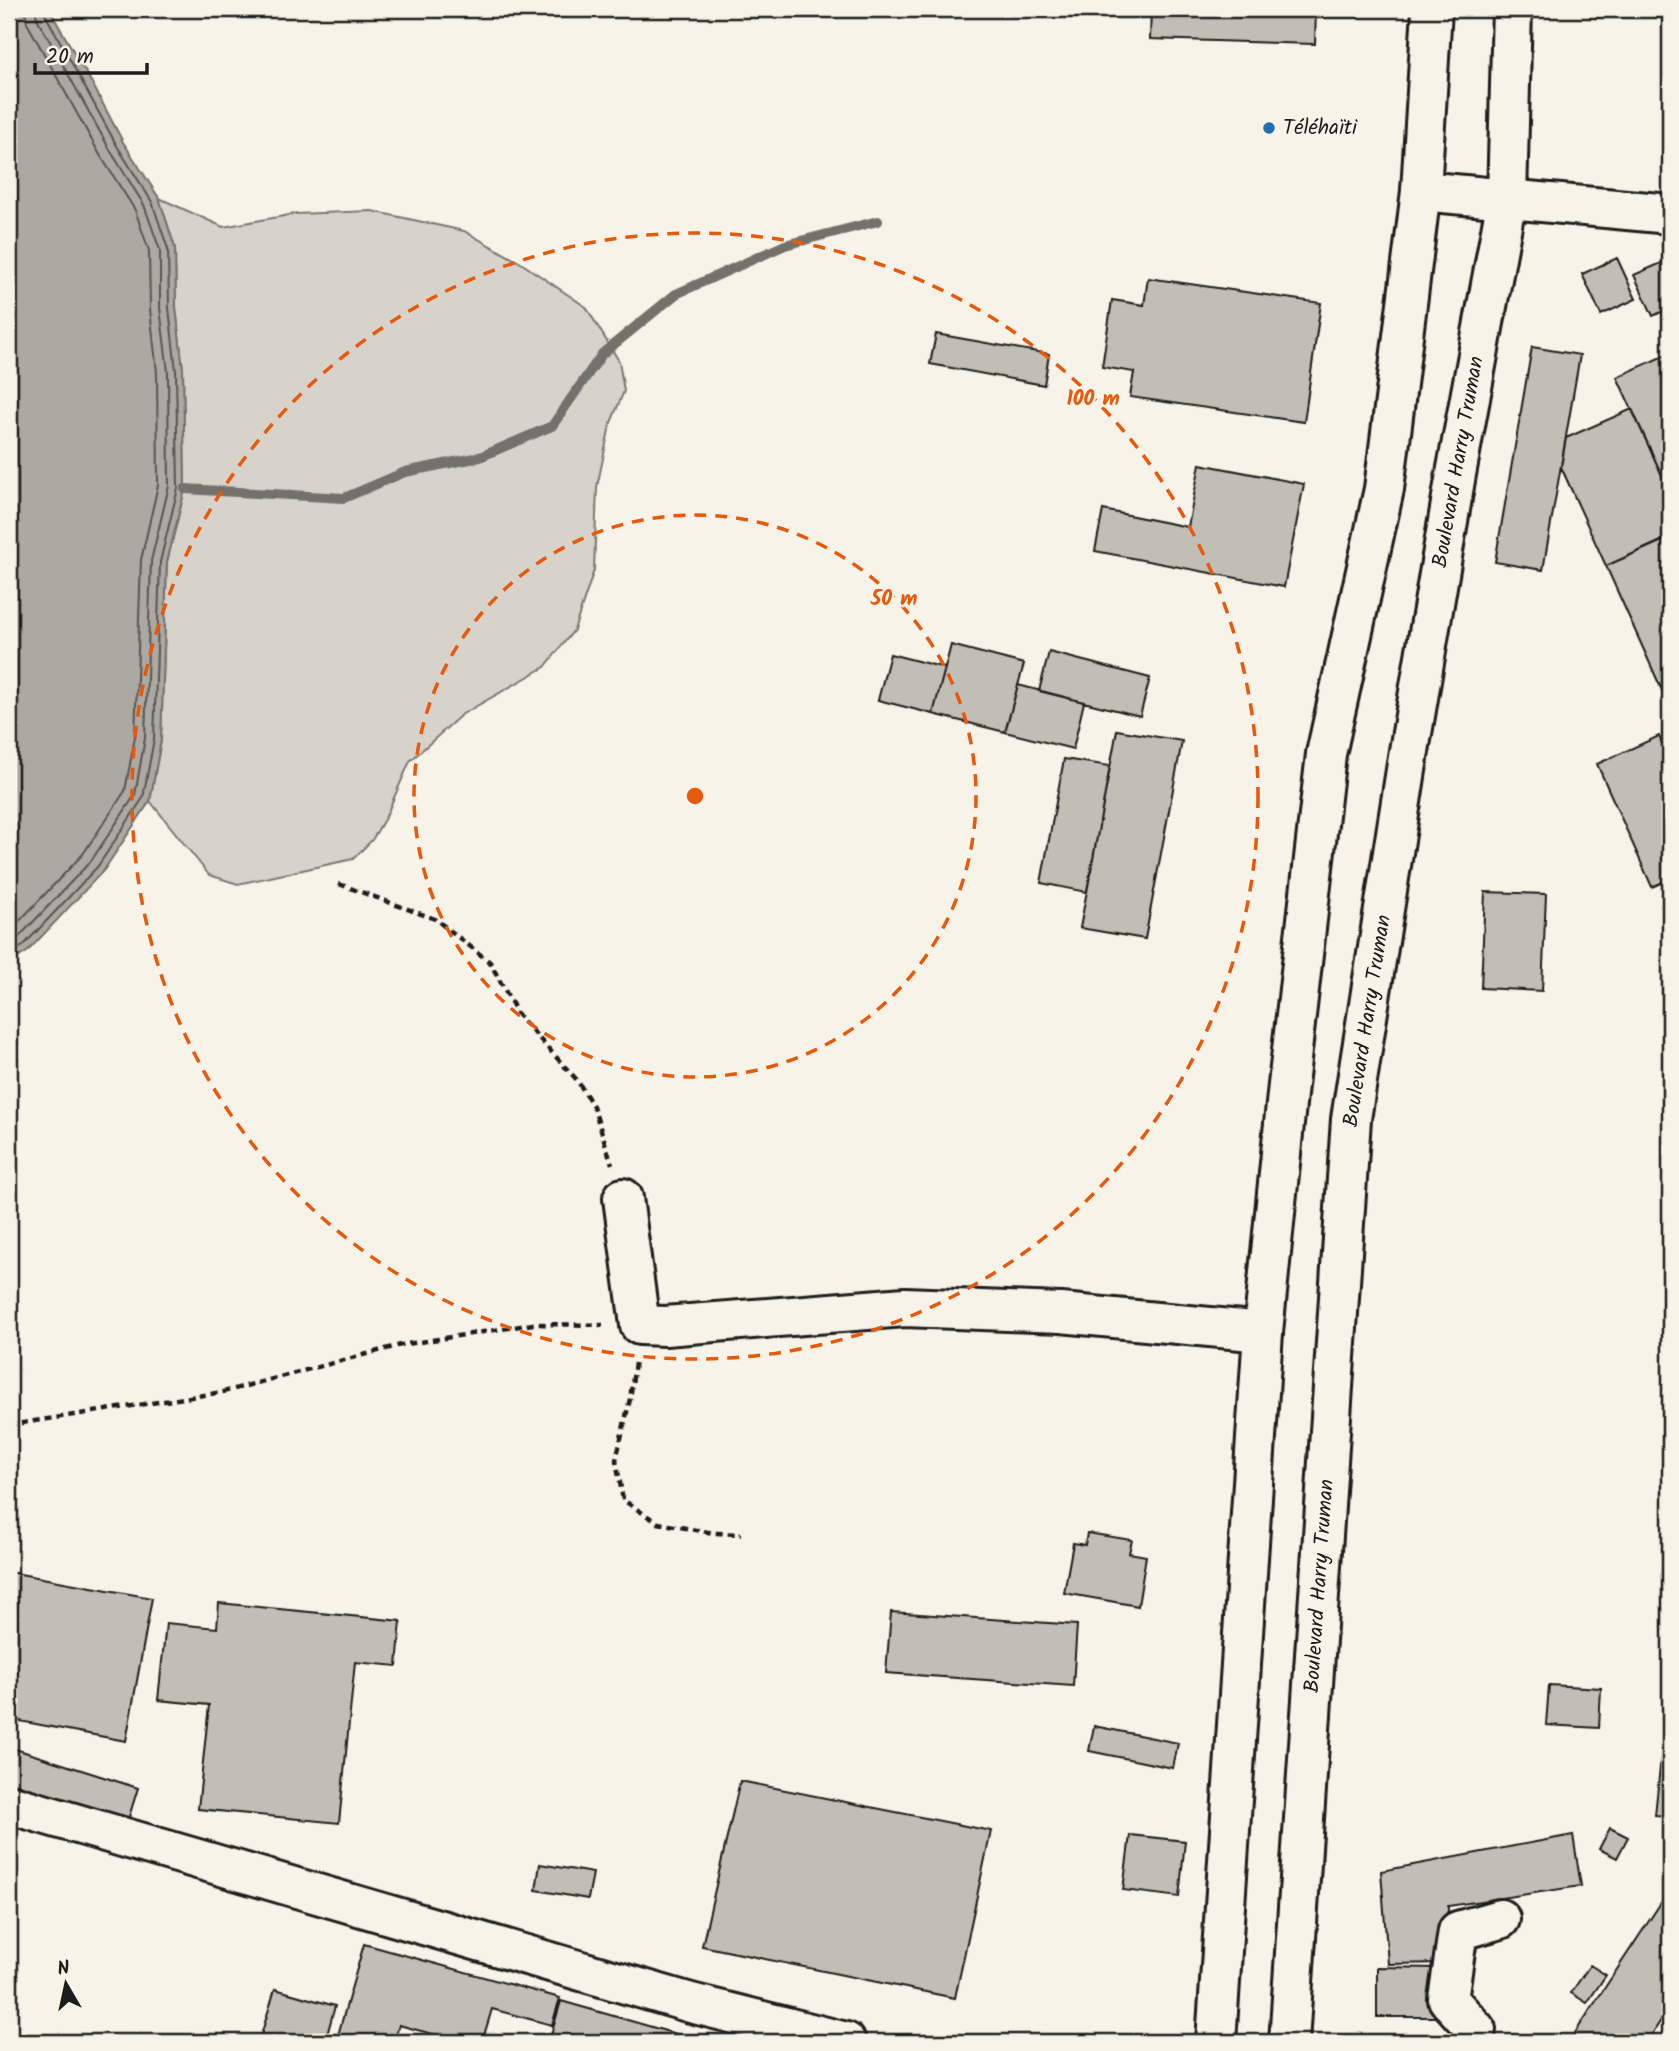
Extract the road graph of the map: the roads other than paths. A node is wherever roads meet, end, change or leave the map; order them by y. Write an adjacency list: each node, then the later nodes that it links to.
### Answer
1 (1432, 9): 3 (main road)
2 (1512, 9): 4 (main road, Boulevard Harry Truman)
3 (1421, 191): 4 (main road); 7 (main road)
4 (1507, 198): 5 (main road); 12 (main road, Boulevard Harry Truman)
5 (1670, 214)
6 (623, 1198): 7 (main road)
7 (1263, 1332): 11 (main road)
8 (9, 1804): 10 (main road)
9 (1500, 1919): 13 (main road)
10 (846, 2042)
11 (1216, 2042)
12 (1289, 2042)
13 (1470, 2042)

